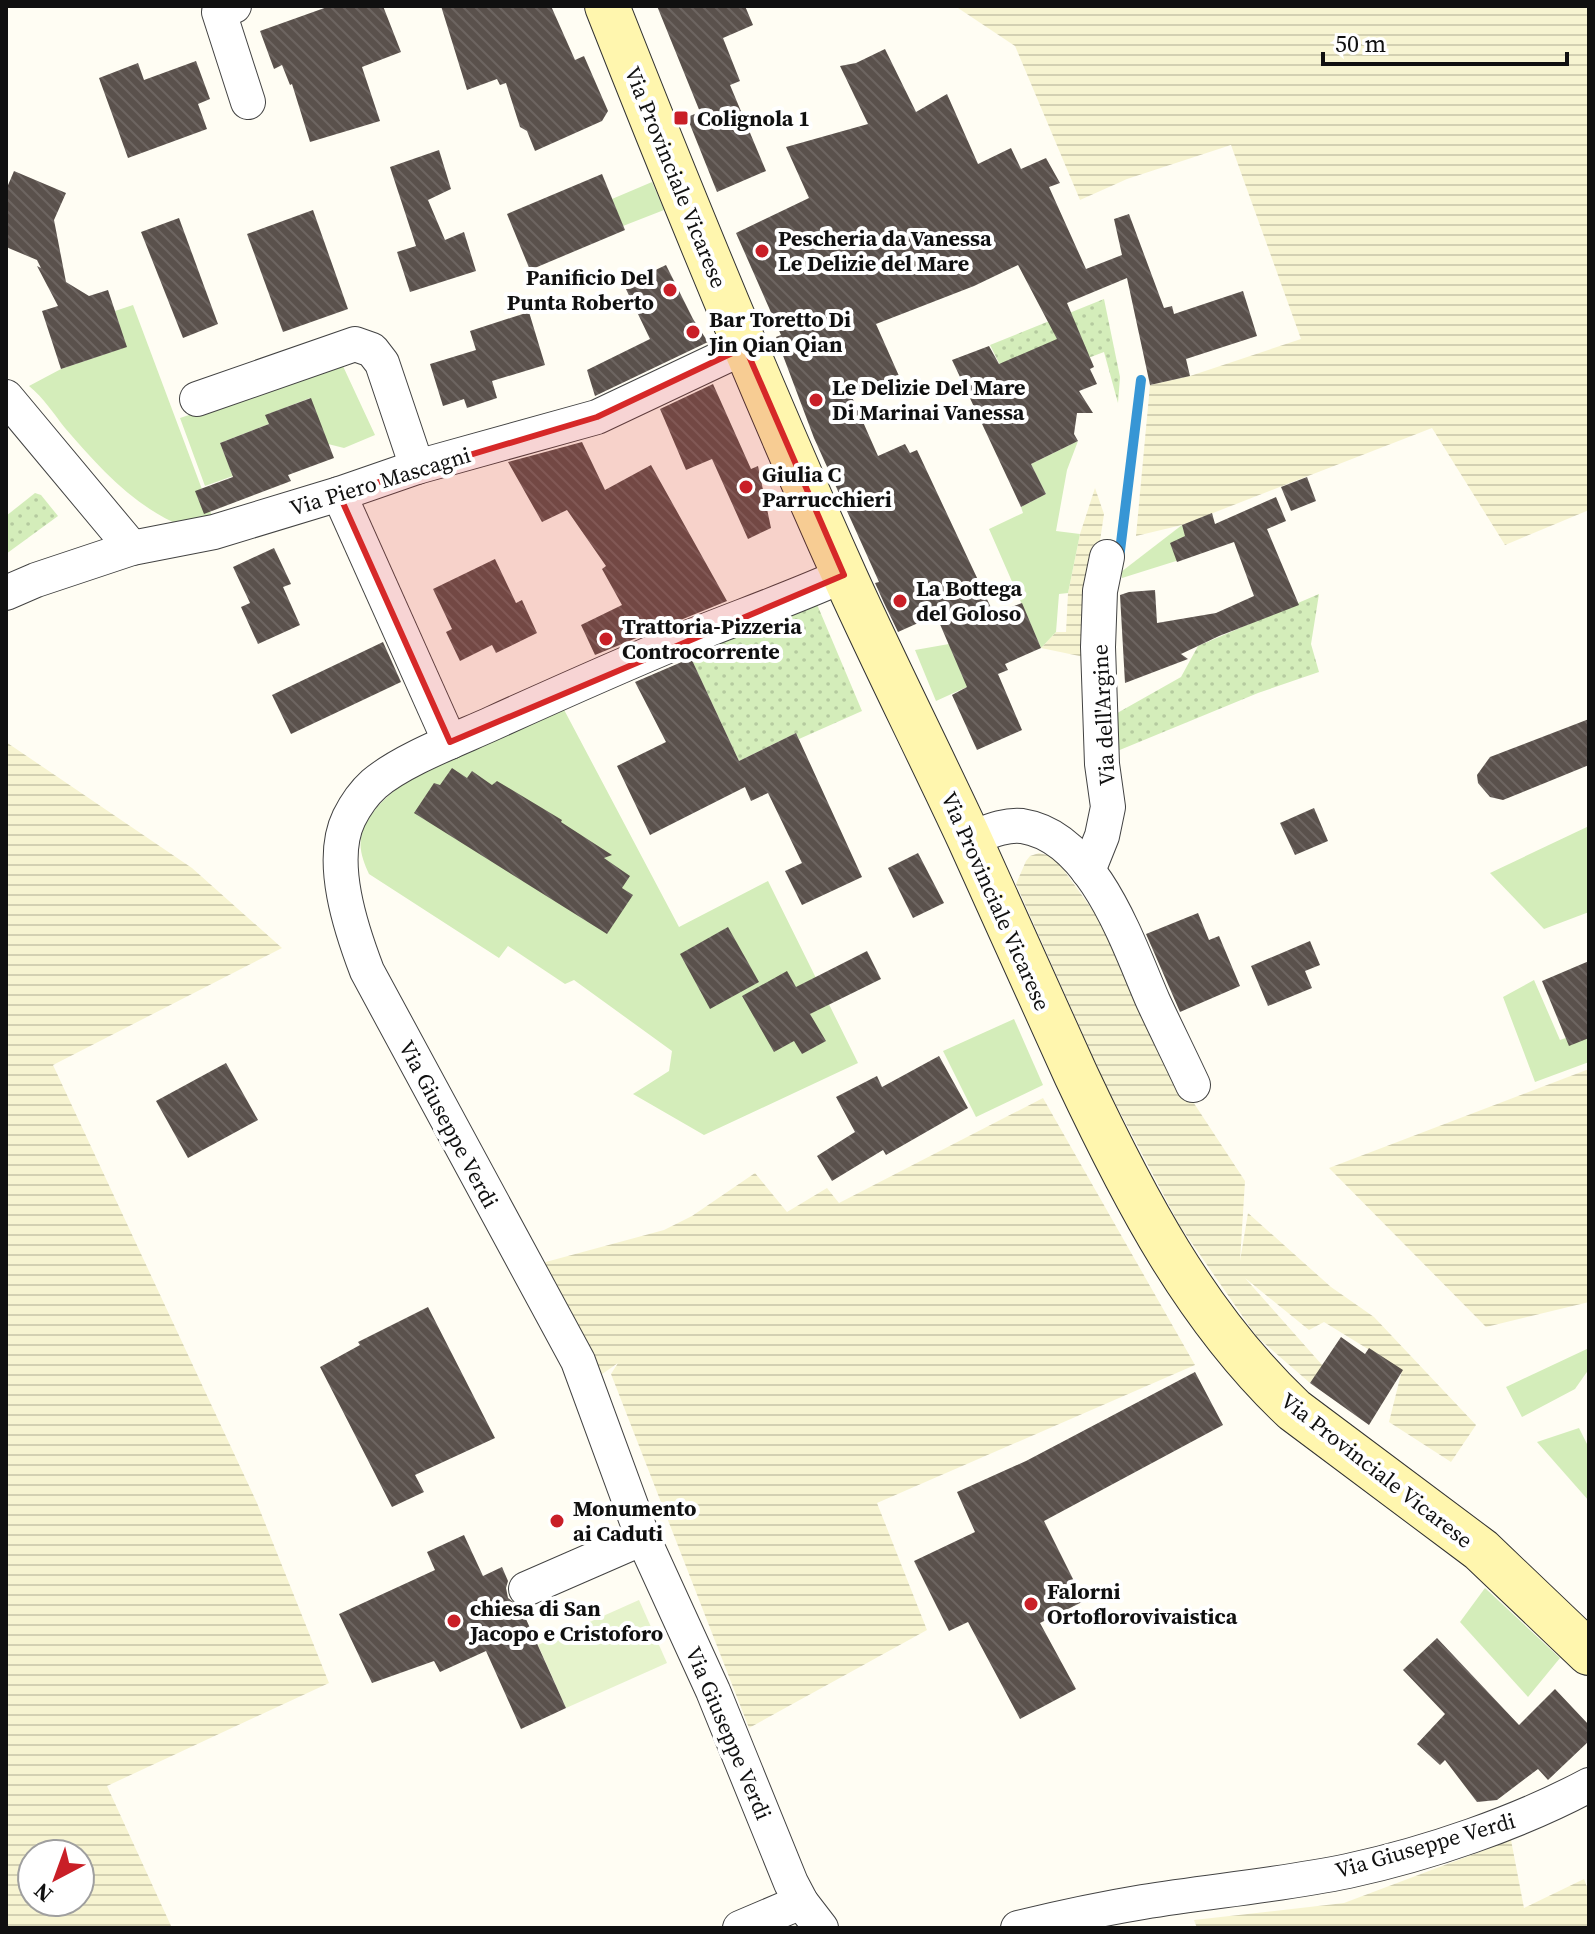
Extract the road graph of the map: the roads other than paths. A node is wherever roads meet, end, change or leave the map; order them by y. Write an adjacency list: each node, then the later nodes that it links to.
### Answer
1 (234, 6): 3 (street)
2 (607, 6): 4 (main road, Via Provinciale Vicarese)
3 (248, 102)
4 (745, 347): 7 (street, Via Piero Mascagni); 11 (main road, Via Provinciale Vicarese)
5 (6, 397): 9 (street)
6 (197, 399): 7 (street)
7 (417, 467): 8 (street, Via Piero Mascagni)
8 (343, 502): 9 (street, Via Piero Mascagni); 13 (street)
9 (132, 548): 12 (street, Via Piero Mascagni)
10 (1107, 557): 15 (street, Via dell'Argine)
11 (844, 575): 13 (street, Via Giuseppe Verdi); 14 (main road, Via Provinciale Vicarese)
12 (6, 593)
13 (450, 742): 17 (street, Via Giuseppe Verdi)
14 (969, 839): 15 (street); 19 (main road, Via Provinciale Vicarese)
15 (1088, 871): 16 (street)
16 (1193, 1085)
17 (643, 1538): 18 (street); 21 (street, Via Giuseppe Verdi)
18 (526, 1589)
19 (1589, 1653)
20 (1589, 1785): 23 (street, Via Giuseppe Verdi)
21 (811, 1915): 22 (street)
22 (740, 1928)
23 (1018, 1928)

